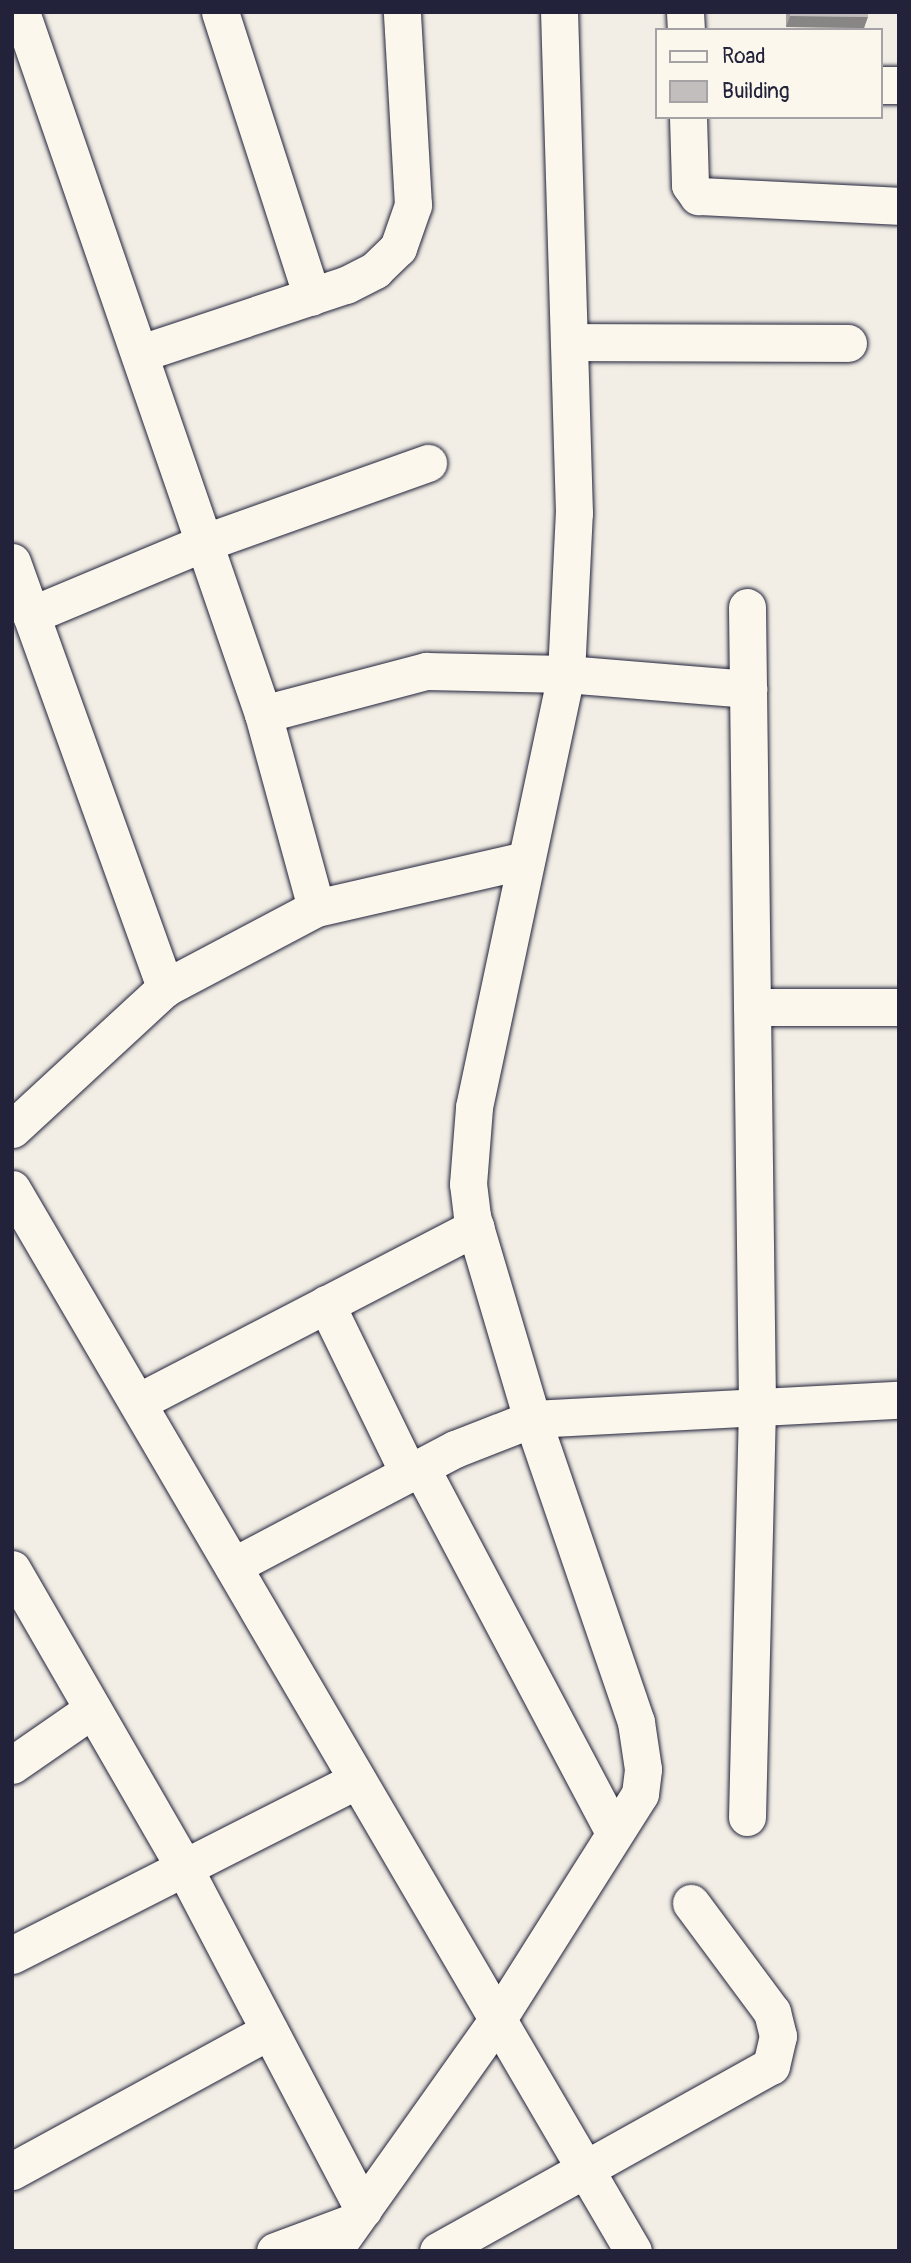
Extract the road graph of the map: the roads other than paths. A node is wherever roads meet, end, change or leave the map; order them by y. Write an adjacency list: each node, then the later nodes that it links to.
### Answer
1 (21, 12): 10 (street)
2 (219, 12): 7 (street)
3 (402, 12): 7 (street)
4 (559, 12): 8 (street)
5 (688, 119): 6 (street)
6 (899, 206)
7 (312, 297): 10 (street)
8 (569, 342): 9 (street); 16 (street)
9 (848, 343)
10 (141, 353): 12 (street)
11 (428, 463): 12 (street)
12 (203, 543): 15 (street); 18 (street)
13 (12, 562): 15 (street)
14 (747, 607): 17 (street)
15 (31, 615): 21 (street)
16 (566, 674): 17 (street); 18 (street); 19 (street)
17 (748, 689): 22 (street)
18 (263, 714): 20 (street)
19 (524, 860): 20 (street); 26 (street)
20 (316, 908): 21 (street)
21 (165, 988): 24 (street)
22 (752, 1007): 23 (street); 30 (street)
23 (899, 1007)
24 (12, 1129)
25 (12, 1189): 29 (street)
26 (475, 1227): 27 (street); 31 (street)
27 (326, 1304): 29 (street); 32 (street)
28 (899, 1400): 30 (street)
29 (140, 1401): 33 (street)
30 (757, 1404): 31 (street); 38 (street)
31 (532, 1419): 32 (street); 39 (street)
32 (415, 1471): 33 (street); 39 (street)
33 (233, 1566): 37 (street)
34 (12, 1569): 35 (street)
35 (93, 1709): 36 (street); 40 (street)
36 (12, 1765)
37 (357, 1780): 40 (street); 43 (street)
38 (747, 1817)
39 (614, 1832): 43 (street)
40 (182, 1864): 42 (street); 44 (street)
41 (691, 1903): 45 (street)
42 (12, 1955)
43 (497, 2020): 45 (street); 47 (street)
44 (269, 2031): 46 (street); 47 (street)
45 (584, 2169): 49 (street); 50 (street)
46 (12, 2171)
47 (350, 2227): 48 (street)
48 (275, 2251)
49 (438, 2251)
50 (633, 2251)

